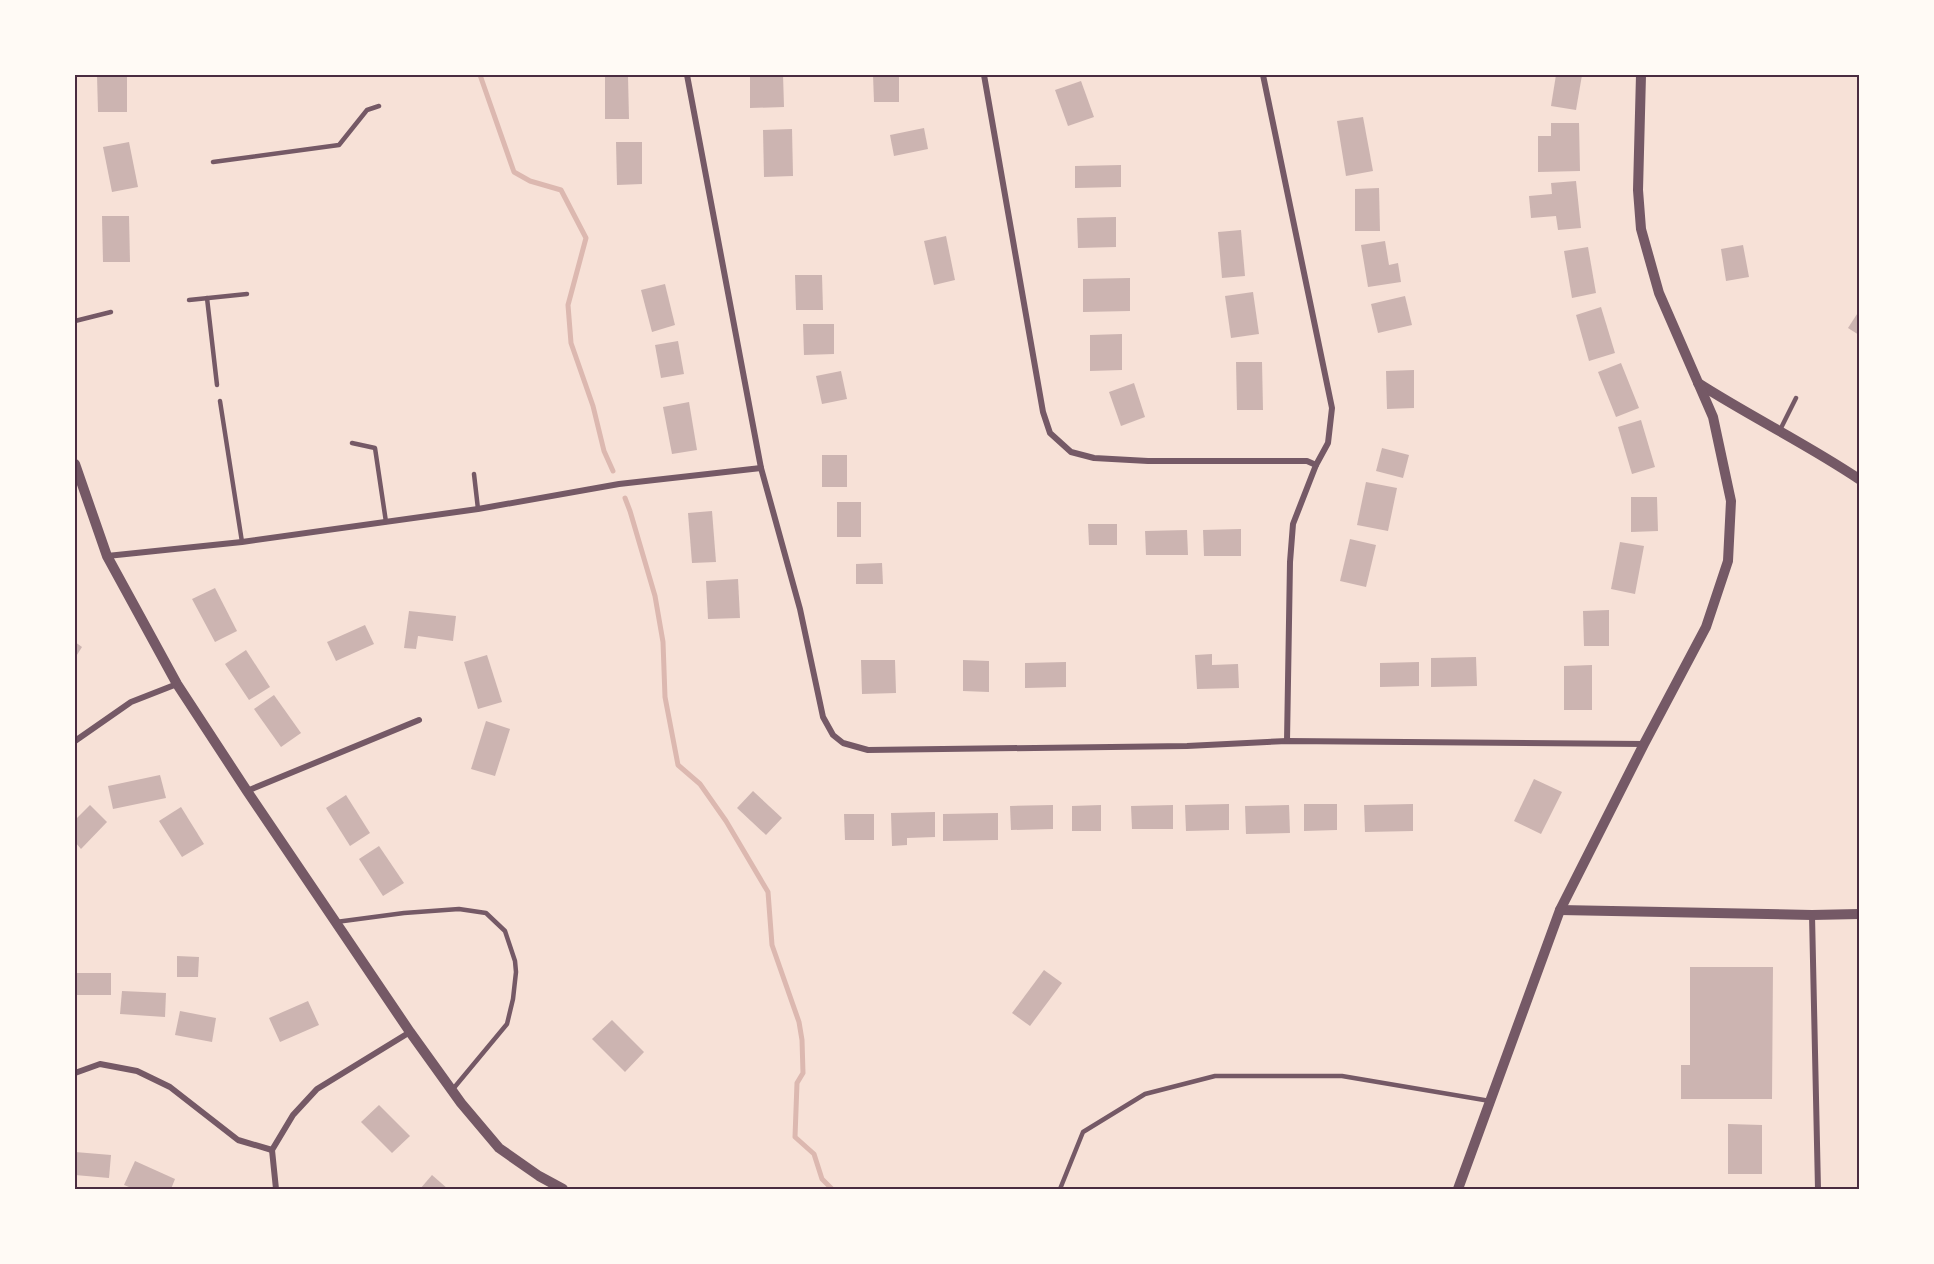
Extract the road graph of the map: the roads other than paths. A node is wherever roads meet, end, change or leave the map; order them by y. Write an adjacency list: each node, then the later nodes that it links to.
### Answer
1 (687, 75): 20 (street)
2 (984, 75): 19 (street)
3 (1263, 75): 19 (street)
4 (1641, 75): 12 (street)
5 (379, 106): 6 (lane)
6 (213, 162)
7 (247, 294): 8 (lane)
8 (207, 298): 9 (lane); 13 (lane)
9 (189, 300)
10 (111, 312): 11 (lane)
11 (75, 321)
12 (1698, 383): 16 (street); 31 (street)
13 (217, 385)
14 (1796, 398): 16 (lane)
15 (220, 401): 25 (lane)
16 (1780, 430): 22 (street)
17 (351, 443): 24 (lane)
18 (75, 464): 26 (street)
19 (1316, 465): 30 (street)
20 (761, 468): 23 (street); 30 (street)
21 (474, 474): 23 (lane)
22 (1859, 479)
23 (478, 509): 24 (street)
24 (386, 522): 25 (street)
25 (242, 542): 26 (street)
26 (107, 555): 27 (street)
27 (177, 684): 29 (street); 32 (street)
28 (419, 720): 32 (street)
29 (75, 741)
30 (1287, 741): 31 (street)
31 (1644, 744): 33 (street)
32 (247, 791): 36 (street)
33 (1560, 910): 35 (street); 40 (street)
34 (1859, 914): 35 (street)
35 (1812, 915): 46 (street)
36 (336, 922): 37 (street); 39 (lane)
37 (410, 1032): 39 (street); 41 (street)
38 (75, 1073): 41 (street)
39 (452, 1091): 43 (street)
40 (1491, 1101): 44 (lane); 45 (street)
41 (272, 1150): 42 (street)
42 (276, 1189)
43 (564, 1189)
44 (1060, 1189)
45 (1458, 1189)
46 (1818, 1189)

